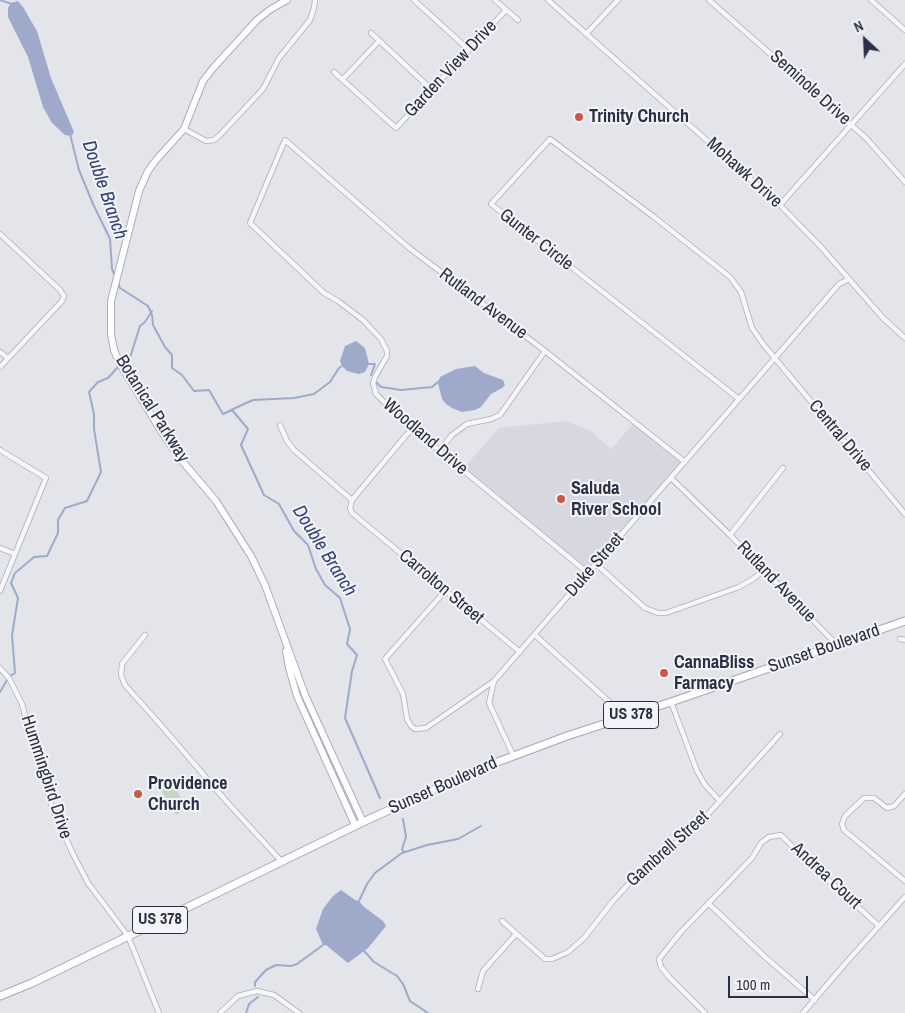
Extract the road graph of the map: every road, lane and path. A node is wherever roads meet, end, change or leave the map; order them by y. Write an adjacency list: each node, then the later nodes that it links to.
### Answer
1 (287, 0): 21 (street, Botanical Parkway)
2 (315, 0): 21 (street)
3 (414, 0): 15 (street)
4 (495, 0): 9 (street)
5 (548, 0): 13 (street, Mohawk Drive)
6 (618, 0): 13 (street)
7 (710, 0): 20 (street, Seminole Drive)
8 (871, 0): 11 (street)
9 (506, 10): 10 (street); 15 (street, Garden View Drive)
10 (518, 20)
11 (905, 30)
12 (371, 33): 14 (street)
13 (586, 34): 24 (street, Mohawk Drive)
14 (379, 41): 18 (street); 19 (street)
15 (469, 50): 19 (street, Garden View Drive)
16 (905, 64): 20 (street)
17 (334, 72): 18 (street)
18 (343, 79): 19 (street, Garden View Drive)
19 (432, 90)
20 (851, 125): 23 (street, Seminole Drive); 24 (street)
21 (184, 129): 56 (street, Botanical Parkway)
22 (285, 140): 30 (street, Rutland Avenue); 37 (street, Woodland Drive)
23 (905, 182)
24 (780, 205): 26 (street, Mohawk Drive)
25 (0, 234): 32 (street)
26 (849, 278): 28 (street, Mohawk Drive); 33 (street, Duke Street)
27 (905, 329): 28 (street)
28 (900, 334): 29 (street, Mohawk Drive)
29 (905, 338)
30 (545, 351): 39 (street); 40 (street, Rutland Avenue)
31 (0, 352): 32 (street)
32 (8, 358): 34 (street)
33 (776, 358): 35 (street, Duke Street); 35 (street, Gunter Circle); 44 (street, Central Drive)
34 (0, 367)
35 (739, 399): 40 (street, Duke Street)
36 (280, 425): 43 (street)
37 (413, 429): 39 (street, Woodland Drive); 43 (street)
38 (0, 450): 47 (street)
39 (440, 450): 50 (street, Woodland Drive)
40 (685, 462): 42 (street, Duke Street)
41 (783, 468): 45 (street)
42 (671, 478): 45 (street, Rutland Avenue); 48 (street, Duke Street)
43 (352, 500): 51 (street, Carrolton Street)
44 (905, 514)
45 (730, 535): 49 (street, Rutland Avenue)
46 (0, 548): 47 (street)
47 (15, 554): 52 (street)
48 (596, 564): 49 (street); 50 (street, Duke Street)
49 (764, 570): 57 (street, Rutland Avenue)
50 (588, 573): 55 (street, Duke Street)
51 (446, 590): 58 (street, Carrolton Street); 60 (street, Duke Street)
52 (0, 591)
53 (905, 621): 57 (main road, Sunset Boulevard / US 378)
54 (145, 635): 69 (street)
55 (535, 635): 58 (street, Duke Street); 62 (street)
56 (285, 642): 67 (street, Botanical Parkway); 68 (street, Botanical Parkway)
57 (837, 645): 61 (main road, Sunset Boulevard / US 378)
58 (520, 652): 60 (street, Duke Street)
59 (0, 668): 76 (street, Hummingbird Drive)
60 (494, 681): 64 (street)
61 (671, 702): 62 (main road, Sunset Boulevard / US 378); 66 (street)
62 (626, 717): 64 (main road, Sunset Boulevard / US 378)
63 (780, 734): 66 (street, Gambrell Street)
64 (514, 755): 67 (main road, Sunset Boulevard / US 378)
65 (905, 794): 70 (street)
66 (720, 801): 75 (street, Gambrell Street)
67 (363, 822): 68 (main road, Sunset Boulevard / US 378)
68 (355, 825): 69 (main road, Sunset Boulevard / US 378)
69 (282, 862): 76 (main road, Sunset Boulevard / US 378)
70 (905, 881)
71 (905, 898): 74 (street)
72 (708, 903): 74 (street, Andrea Court); 79 (street); 83 (street)
73 (502, 921): 75 (street)
74 (879, 926): 79 (street)
75 (516, 934): 77 (street)
76 (128, 936): 78 (main road, Sunset Boulevard / US 378); 80 (street, Hummingbird Drive)
77 (478, 989)
78 (0, 996)
79 (815, 1000): 84 (street)
80 (159, 1013)
81 (220, 1013): 82 (street)
82 (299, 1013)
83 (705, 1013)
84 (804, 1013)

